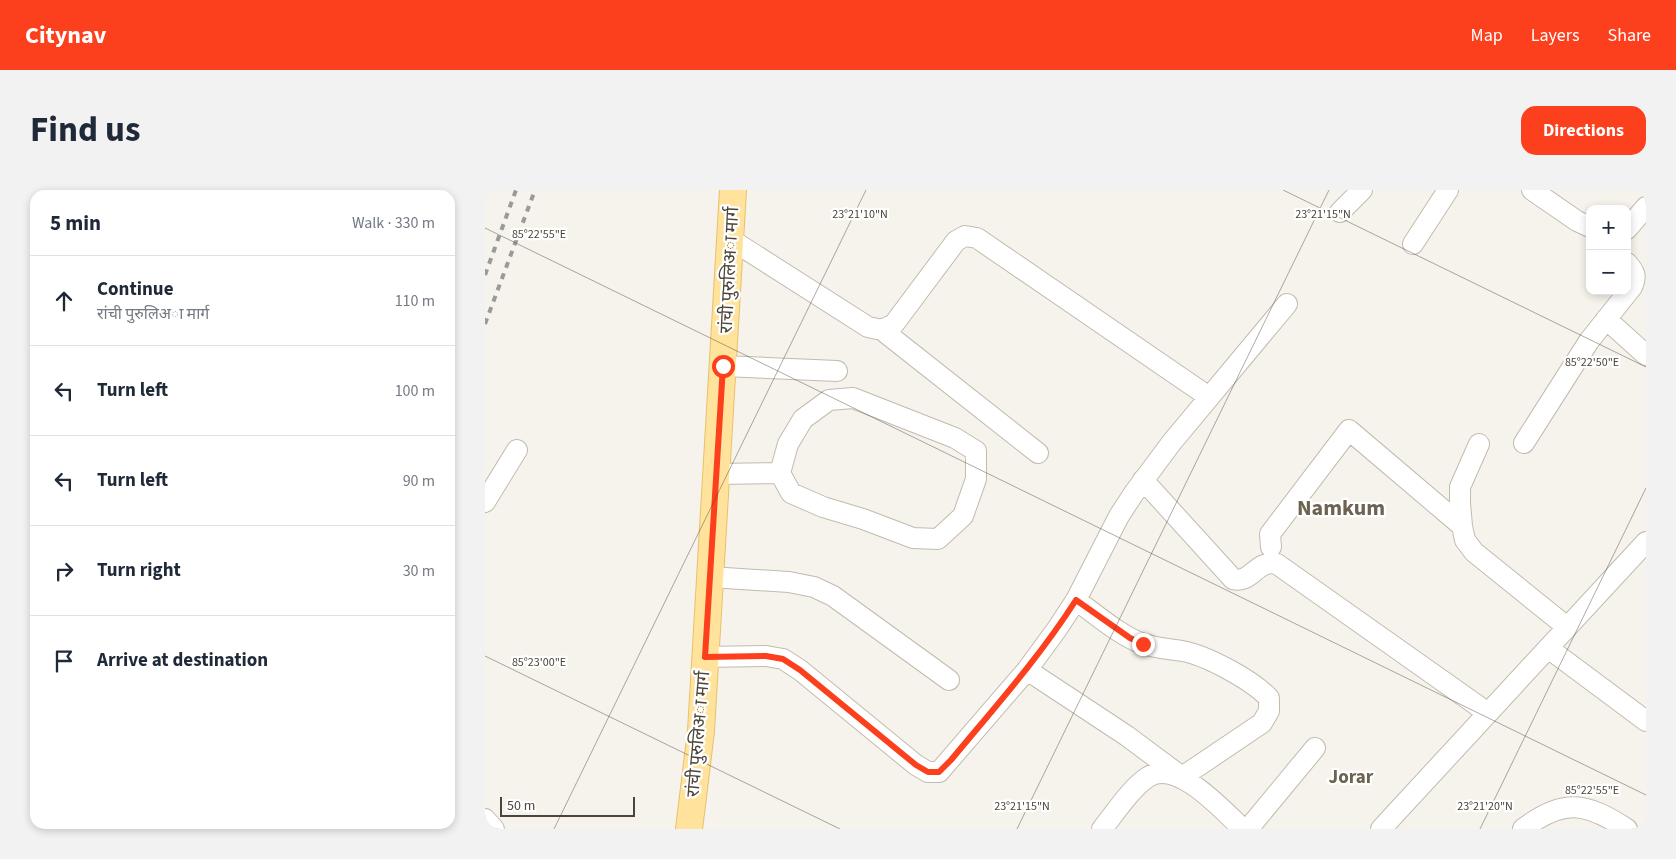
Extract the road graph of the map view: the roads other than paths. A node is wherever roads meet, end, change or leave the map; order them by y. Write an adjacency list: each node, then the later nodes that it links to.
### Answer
1 (733, 190): 9 (main road, रांची पुरुलिअा मार्ग)
2 (1361, 190): 6 (street)
3 (1448, 190): 10 (street)
4 (1532, 190): 8 (street)
5 (1646, 206): 7 (street)
6 (1340, 212)
7 (1631, 223)
8 (1586, 225)
9 (731, 239): 16 (street); 18 (main road, रांची पुरुलिअा मार्ग)
10 (1413, 244)
11 (1631, 268): 12 (street)
12 (1631, 288)
13 (1626, 295): 15 (street)
14 (1287, 304): 20 (street)
15 (1606, 320): 17 (street); 21 (street)
16 (882, 330): 20 (street); 24 (street)
17 (1646, 355)
18 (723, 366): 19 (street); 26 (main road, रांची पुरुलिअा मार्ग)
19 (837, 371)
20 (1209, 397): 27 (street)
21 (1524, 443)
22 (1479, 444): 29 (street)
23 (517, 450): 28 (street)
24 (1038, 453)
25 (780, 472): 25 (street); 26 (street)
26 (717, 474): 32 (main road, रांची पुरुलिअा मार्ग)
27 (1143, 480): 33 (street); 39 (street)
28 (485, 502)
29 (1462, 526): 31 (street); 34 (street)
30 (1646, 542): 34 (street)
31 (1271, 548)
32 (710, 577): 36 (main road, रांची पुरुलिअा मार्ग); 38 (street)
33 (1076, 600): 37 (street); 42 (street)
34 (1567, 627): 35 (street)
35 (1548, 648): 39 (street); 40 (street)
36 (705, 657): 37 (street); 45 (main road, रांची पुरुलिअा मार्ग)
37 (1027, 670): 42 (street)
38 (949, 680)
39 (1488, 713): 49 (street)
40 (1646, 722)
41 (1315, 748): 48 (street)
42 (1182, 777): 46 (street); 47 (street)
43 (485, 819): 44 (street)
44 (494, 829)
45 (689, 829)
46 (1102, 829)
47 (1243, 829)
48 (1248, 829)
49 (1381, 829)
50 (1523, 829): 51 (street)
51 (1627, 829)

